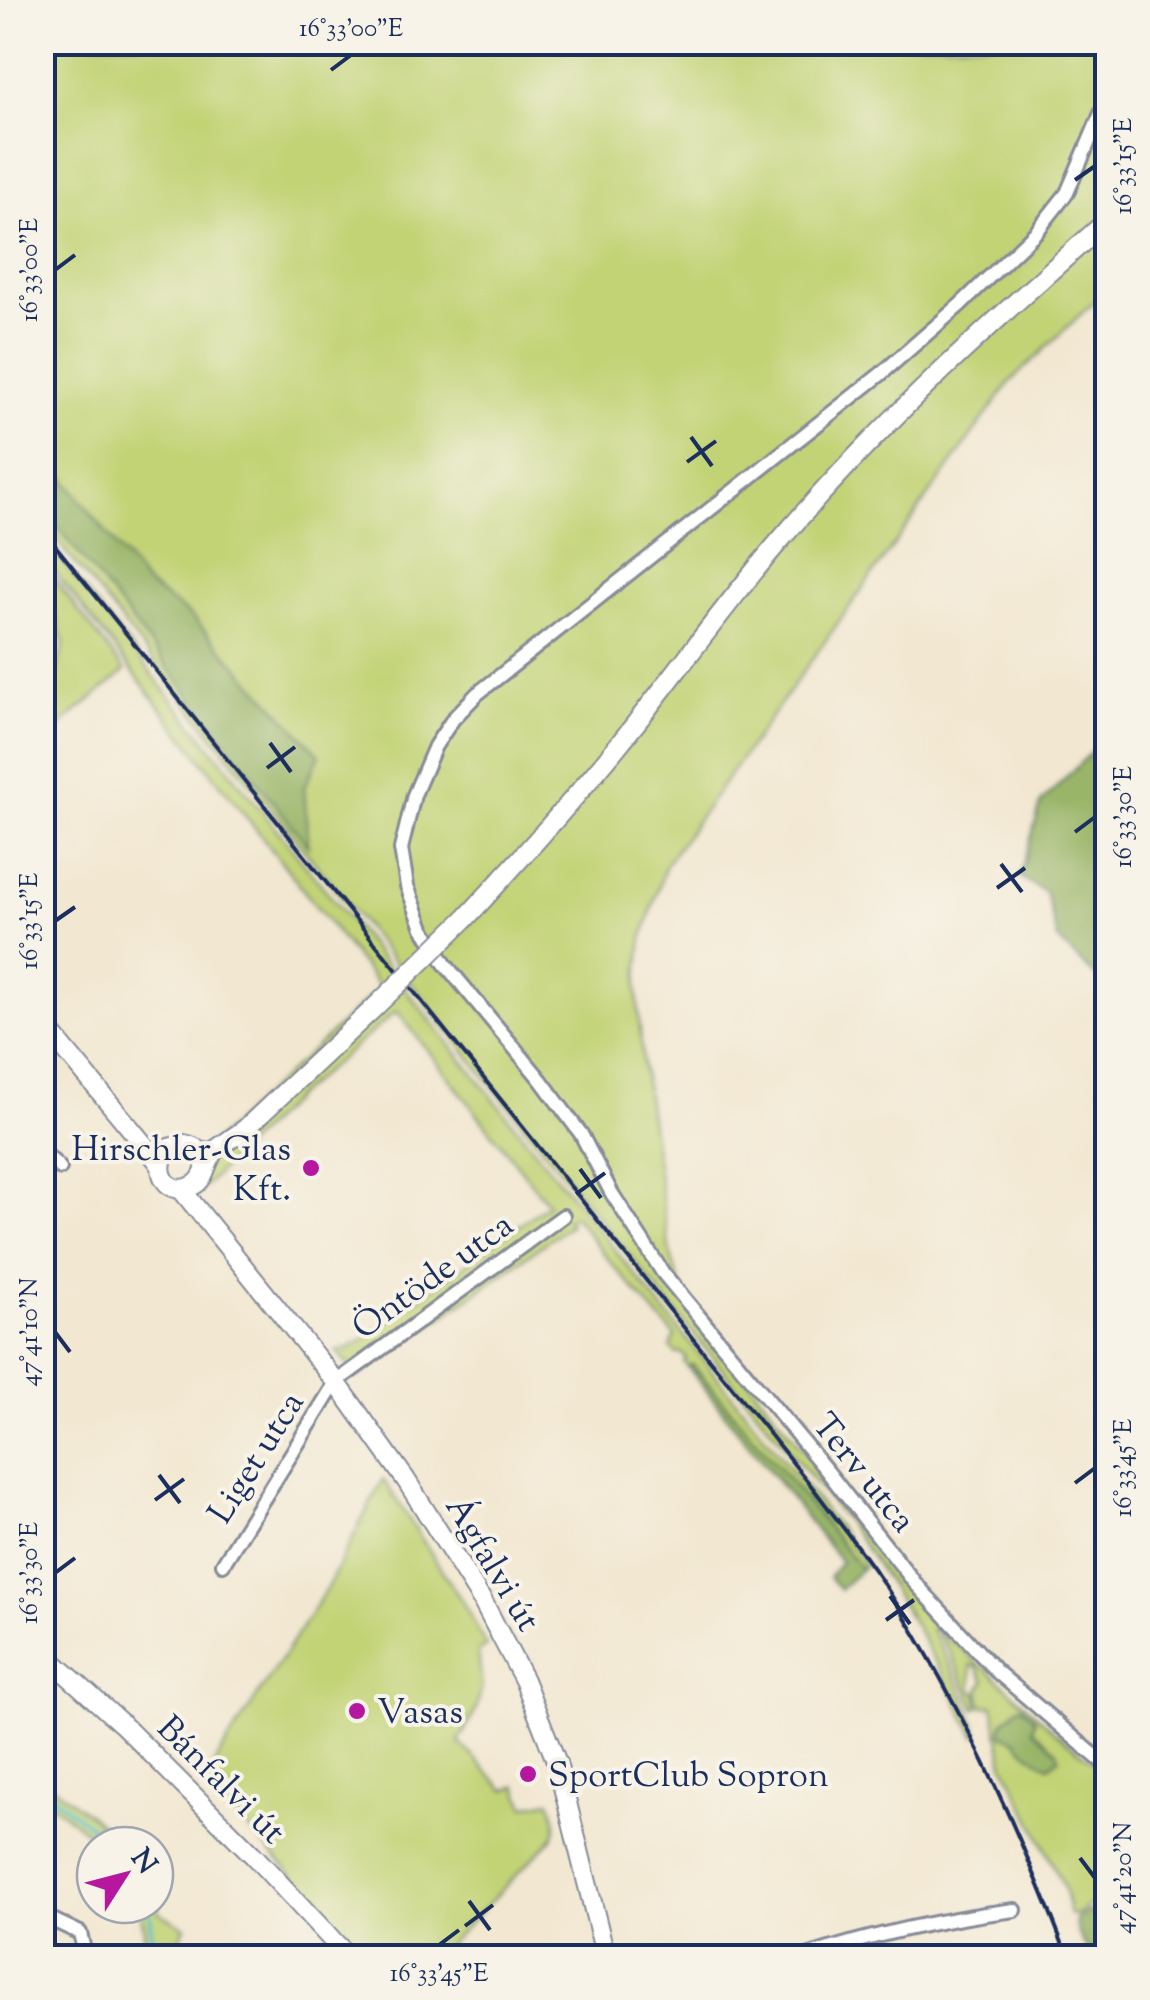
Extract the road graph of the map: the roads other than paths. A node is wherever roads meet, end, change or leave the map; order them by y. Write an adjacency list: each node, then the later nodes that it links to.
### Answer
1 (1108, 98): 14 (street, Terv utca)
2 (1108, 220): 9 (main road, bridge)
3 (42, 1022): 4 (main road)
4 (126, 1123): 5 (main road); 7 (main road)
5 (174, 1146): 7 (main road); 9 (main road)
6 (42, 1151): 8 (street)
7 (160, 1164): 9 (main road)
8 (60, 1168)
9 (200, 1169): 11 (main road, Ágfalvi út)
10 (563, 1216): 11 (street, Öntöde utca)
11 (336, 1382): 12 (street, Liget utca); 19 (main road, Ágfalvi út)
12 (223, 1564)
13 (42, 1652): 18 (main road, Bánfalvi út)
14 (1108, 1767)
15 (1015, 1910): 20 (street)
16 (42, 1915): 17 (street)
17 (86, 1958)
18 (349, 1958)
19 (606, 1958)
20 (800, 1958)

